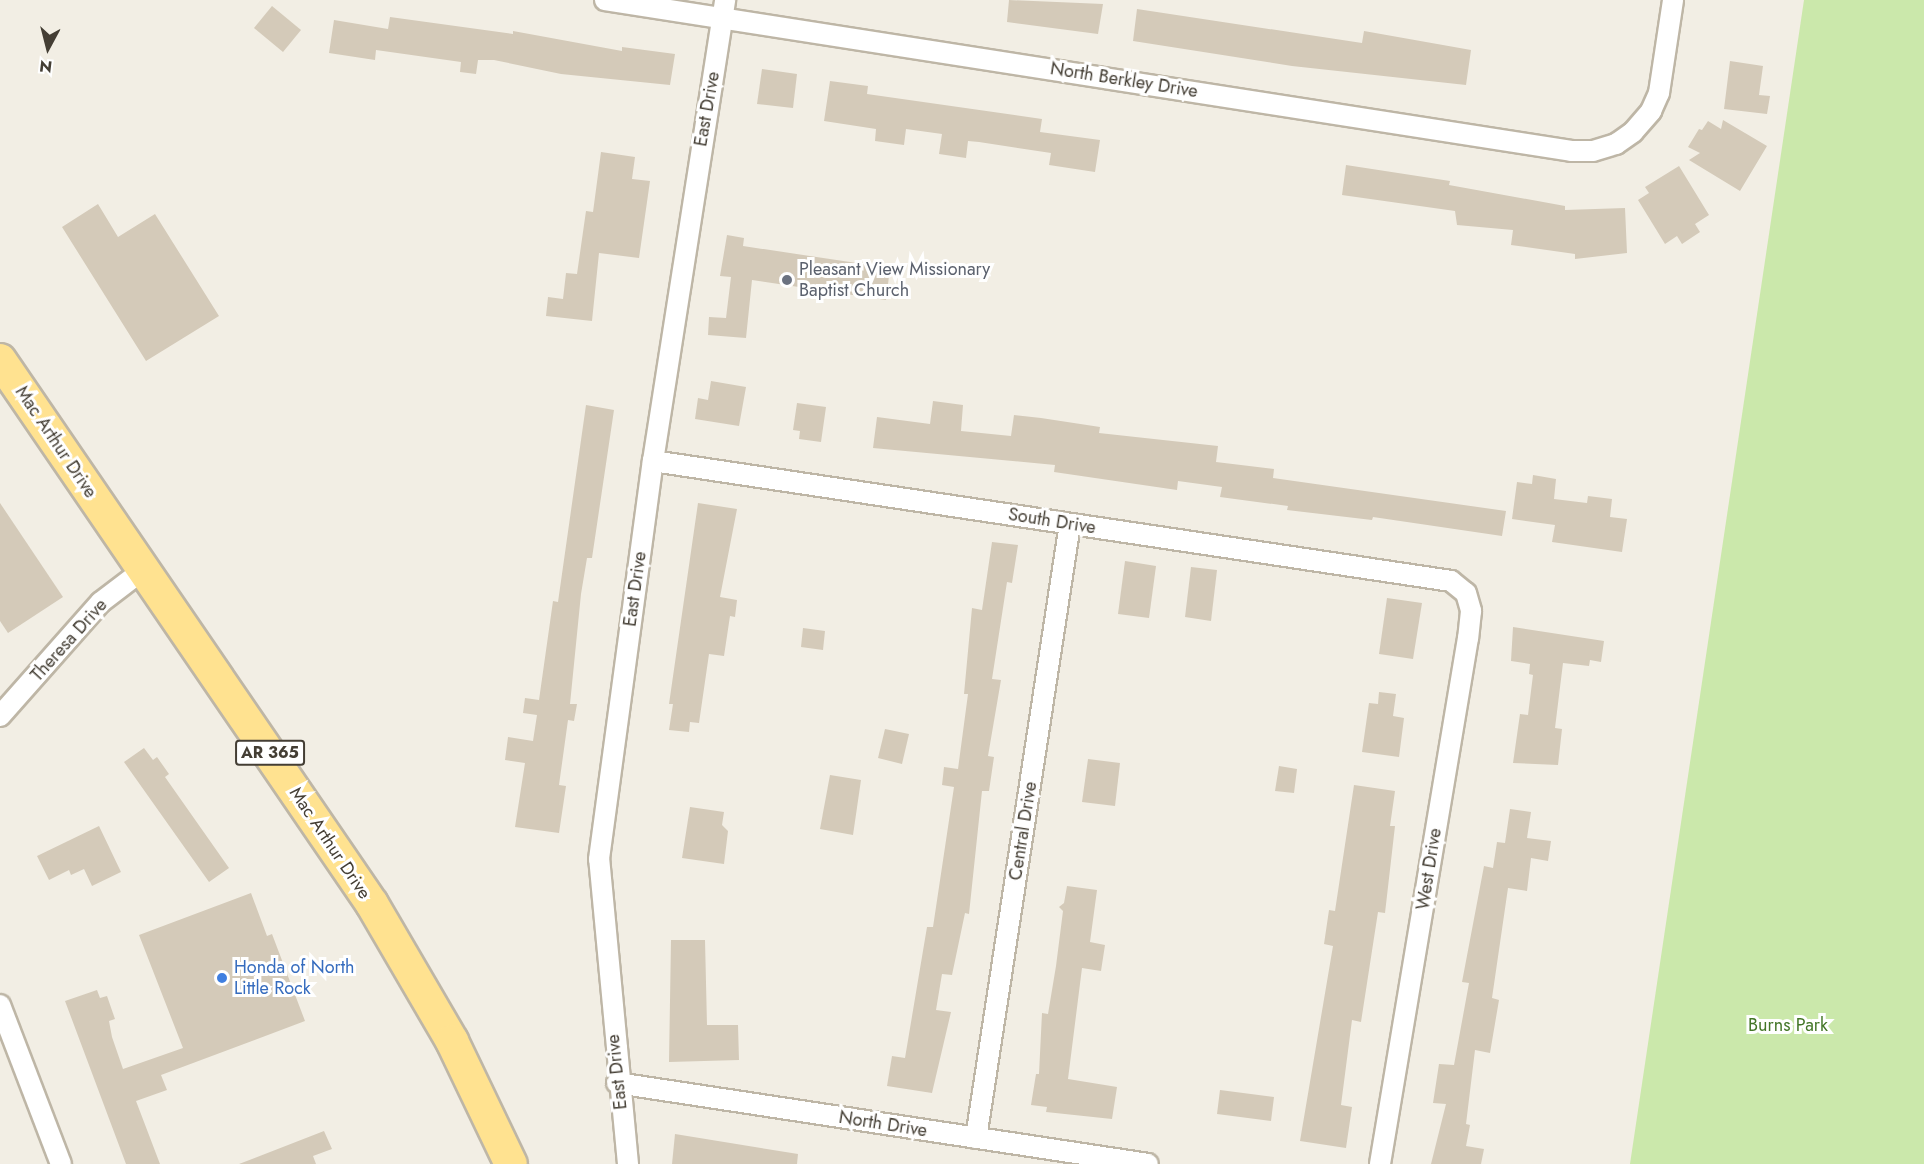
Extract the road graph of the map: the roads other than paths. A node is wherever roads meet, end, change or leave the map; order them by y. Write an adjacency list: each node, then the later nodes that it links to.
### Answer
1 (605, 0): 3 (street, North Berkley Drive)
2 (1673, 0): 3 (street, North Berkley Drive)
3 (724, 9): 5 (street, East Drive)
4 (0, 360): 7 (main road, Mac Arthur Drive / AR 365)
5 (653, 461): 6 (street, South Drive); 11 (street, East Drive)
6 (1070, 524): 8 (street, South Drive); 12 (street, Central Drive)
7 (143, 570): 9 (street, Theresa Drive); 14 (main road, Mac Arthur Drive / AR 365)
8 (1451, 581): 17 (street, West Drive)
9 (0, 716)
10 (0, 1005): 13 (street)
11 (617, 1083): 12 (street, North Drive); 15 (street, East Drive)
12 (976, 1138): 16 (street, North Drive)
13 (61, 1164)
14 (510, 1164)
15 (628, 1164)
16 (1148, 1164)
17 (1380, 1164)

